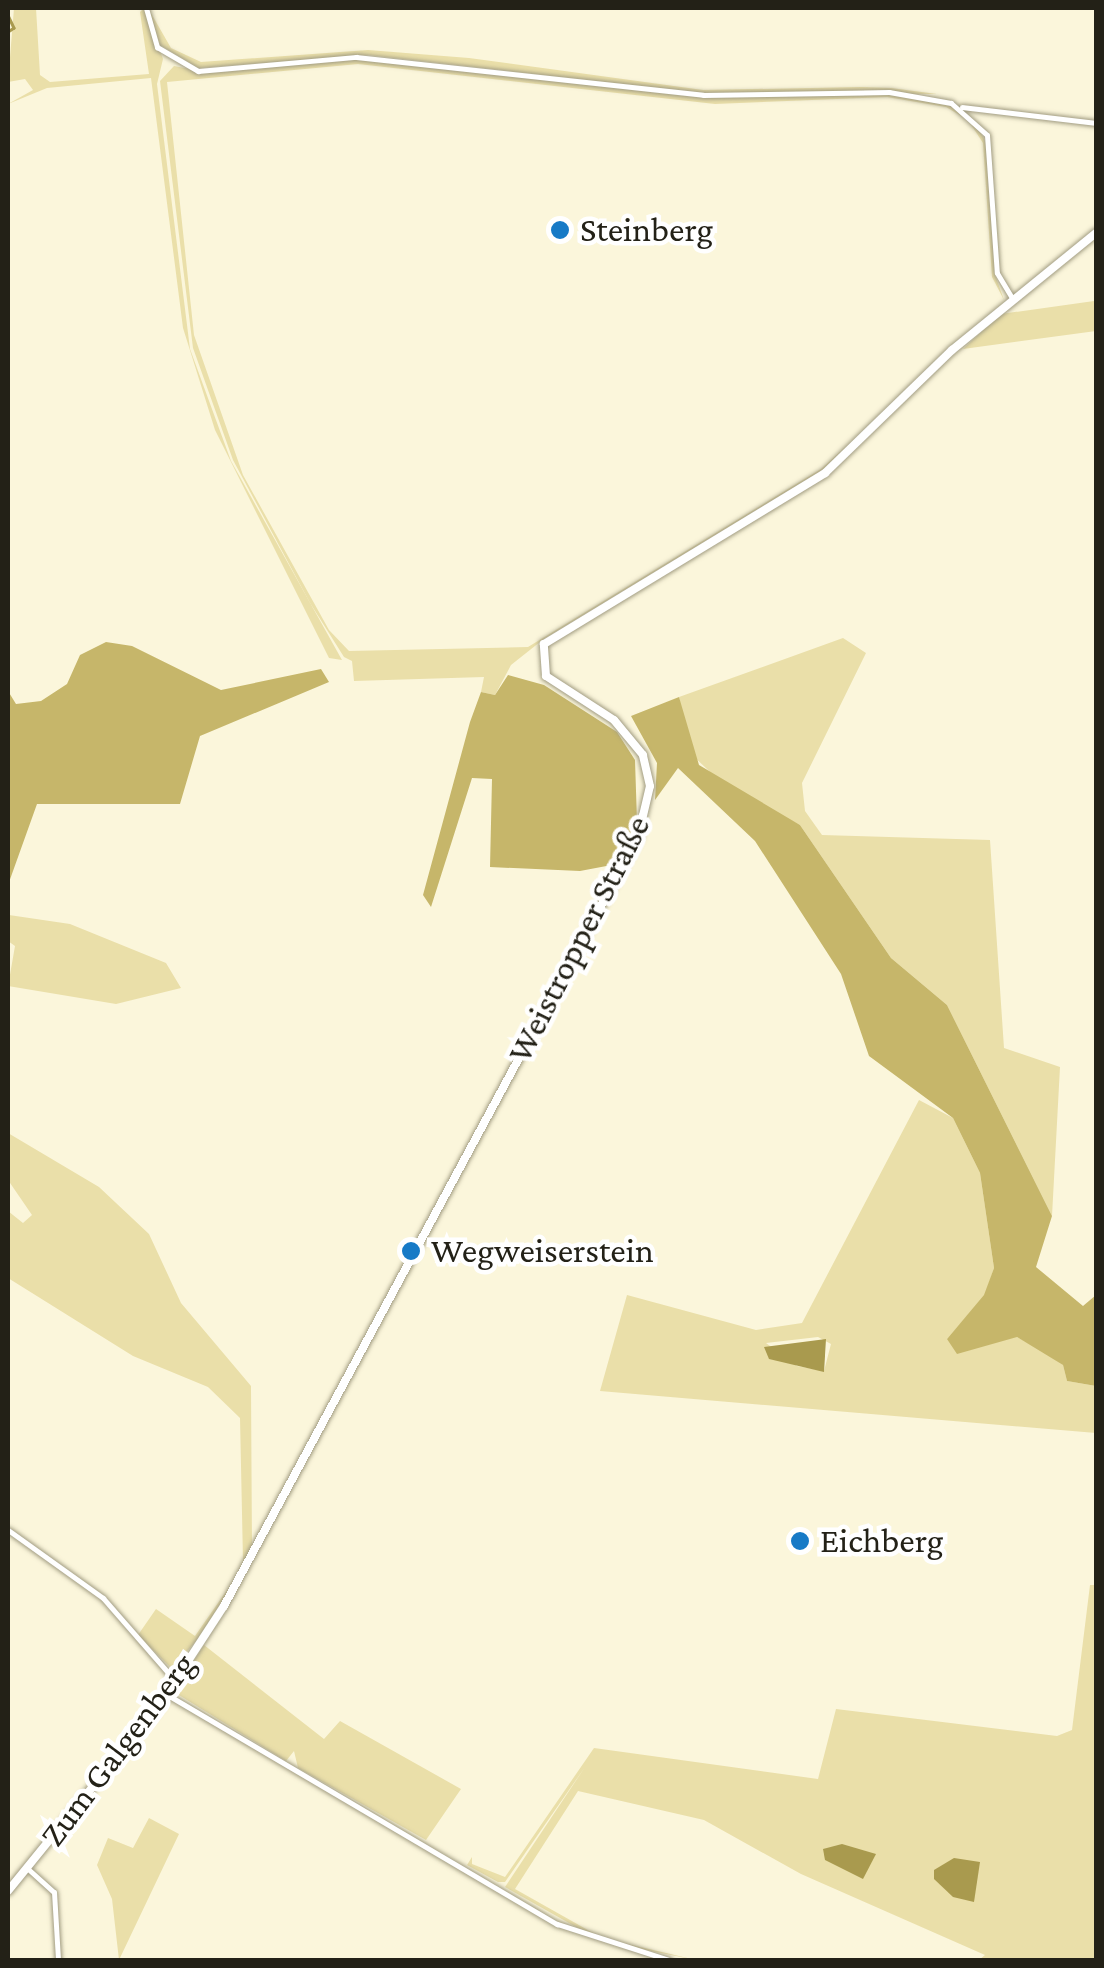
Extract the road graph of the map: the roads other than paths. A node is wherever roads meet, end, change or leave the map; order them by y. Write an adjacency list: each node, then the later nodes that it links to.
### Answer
1 (146, 8): 2 (street)
2 (962, 108): 3 (street); 5 (street)
3 (1096, 123)
4 (1096, 233): 5 (street, Weistropper Straße)
5 (1013, 300): 7 (street, Weistropper Straße)
6 (8, 1530): 8 (street)
7 (224, 1606): 8 (street, Zum Galgenberg)
8 (172, 1676): 9 (street, Zum Galgenberg)
9 (166, 1694): 10 (street, Zum Galgenberg); 15 (street)
10 (38, 1858): 11 (street, Zum Galgenberg); 12 (street)
11 (27, 1868): 12 (street); 13 (street, Zum Galgenberg)
12 (42, 1875): 14 (street)
13 (8, 1891)
14 (58, 1960)
15 (668, 1960)

